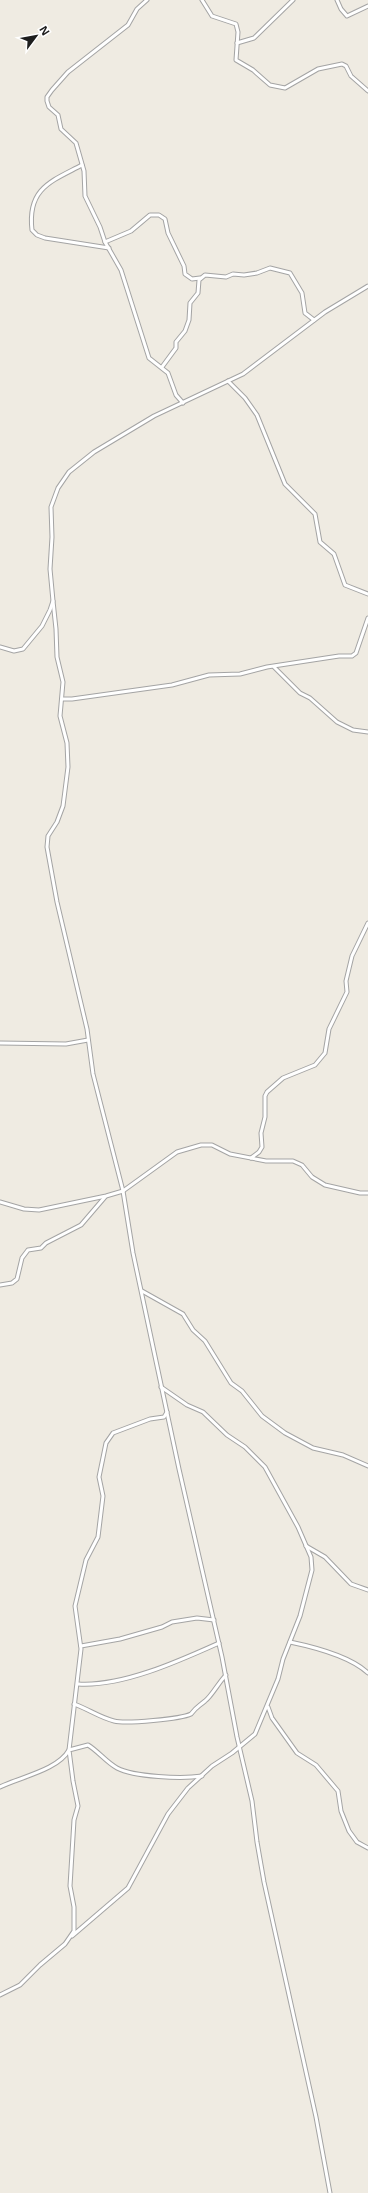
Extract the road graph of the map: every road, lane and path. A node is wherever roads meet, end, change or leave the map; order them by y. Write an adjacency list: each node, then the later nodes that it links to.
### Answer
1 (147, 0): 8 (street)
2 (202, 0): 6 (street)
3 (293, 0): 6 (street)
4 (337, 0): 5 (street)
5 (368, 6)
6 (237, 43): 7 (street)
7 (368, 91)
8 (82, 165): 9 (street); 10 (street)
9 (105, 242): 10 (street); 11 (street)
10 (109, 248): 14 (street)
11 (200, 278): 13 (street); 14 (street)
12 (368, 286): 13 (street)
13 (314, 320): 15 (street)
14 (162, 367): 16 (street)
15 (228, 382): 16 (street); 17 (street)
16 (183, 403): 18 (street)
17 (368, 594)
18 (53, 601): 20 (street); 22 (street)
19 (368, 618): 21 (street)
20 (0, 647)
21 (273, 667): 22 (street); 23 (street)
22 (62, 699): 25 (street)
23 (368, 732)
24 (368, 923): 27 (street)
25 (88, 1040): 26 (street); 28 (street)
26 (0, 1043)
27 (251, 1158): 28 (street); 29 (street)
28 (123, 1191): 30 (street); 33 (street)
29 (368, 1192)
30 (106, 1196): 31 (street); 32 (street)
31 (0, 1202)
32 (0, 1285)
33 (141, 1291): 34 (street); 36 (street)
34 (161, 1387): 35 (street); 37 (street)
35 (167, 1412): 39 (street); 42 (street)
36 (368, 1466)
37 (306, 1546): 38 (street); 40 (street)
38 (368, 1590)
39 (214, 1620): 41 (street); 42 (street)
40 (290, 1642): 43 (street); 47 (street)
41 (219, 1643): 44 (street); 45 (street)
42 (81, 1646): 45 (street)
43 (368, 1673)
44 (226, 1675): 46 (street); 50 (street)
45 (78, 1684): 46 (street)
46 (74, 1704): 51 (street)
47 (268, 1707): 48 (street); 49 (street)
48 (265, 1714): 49 (street); 50 (street)
49 (271, 1716): 54 (street)
50 (240, 1748): 52 (street); 57 (street)
51 (69, 1750): 52 (street); 53 (street); 55 (street)
52 (203, 1775): 55 (street)
53 (0, 1786)
54 (368, 1848)
55 (72, 1936): 56 (street)
56 (0, 1995)
57 (330, 2193)

